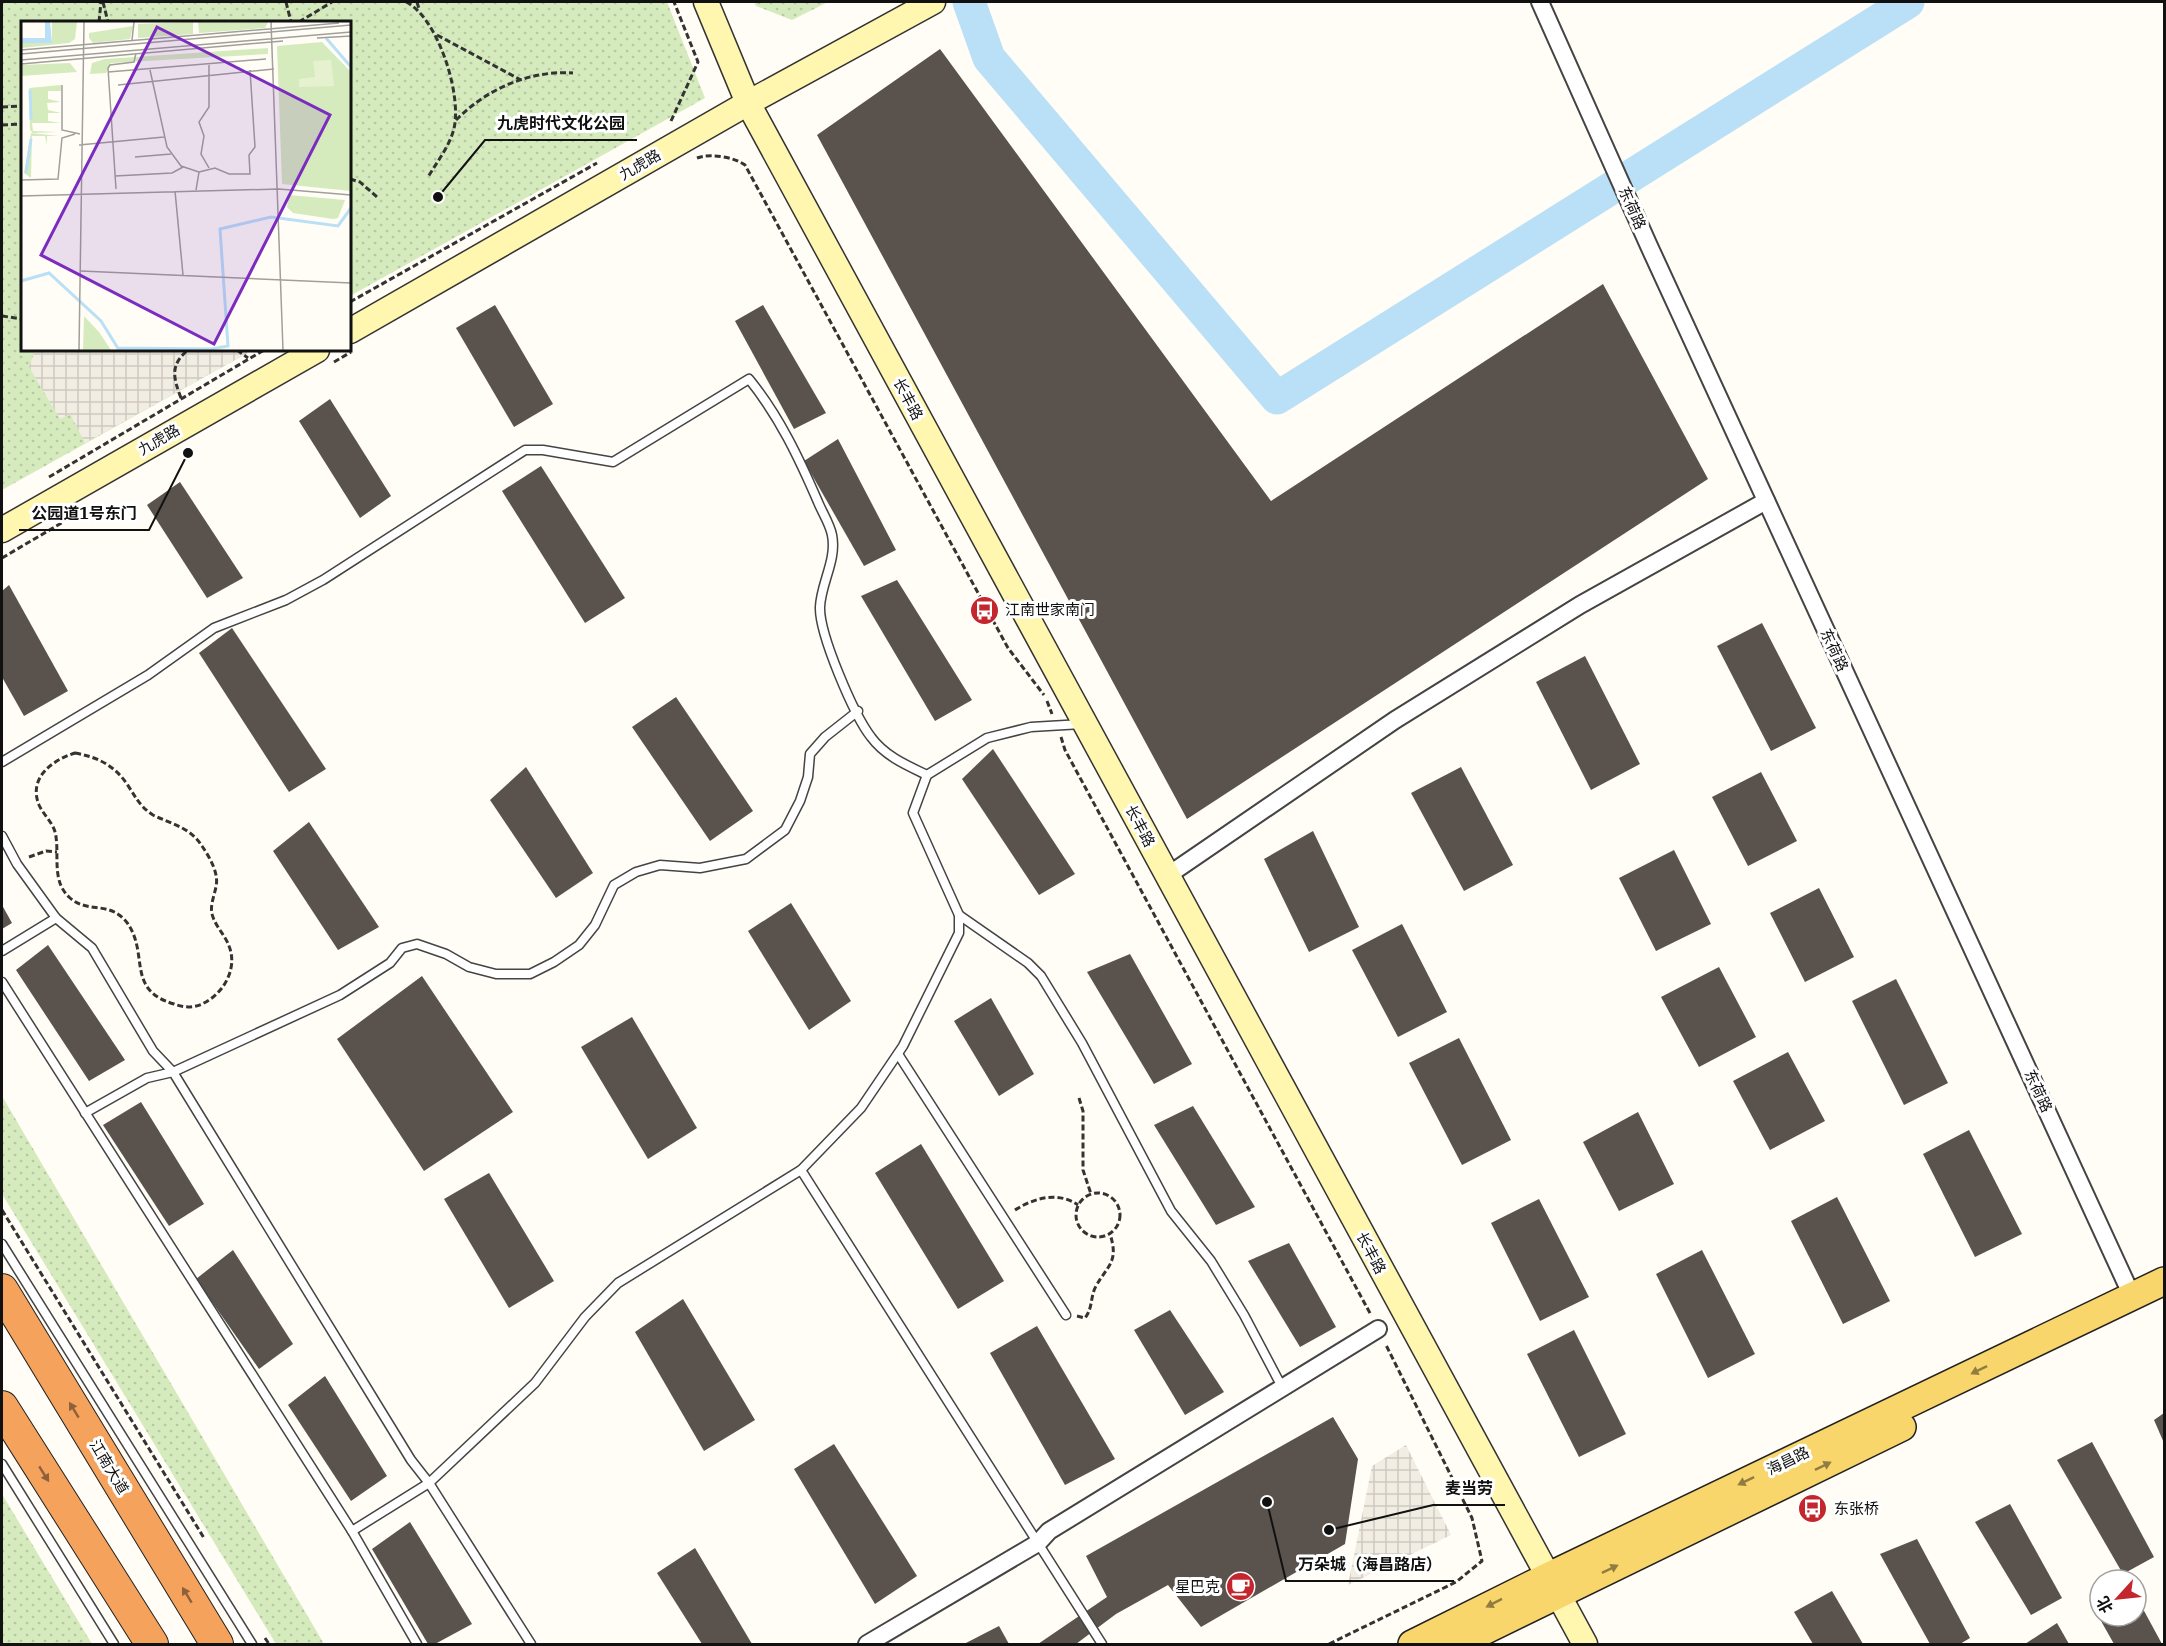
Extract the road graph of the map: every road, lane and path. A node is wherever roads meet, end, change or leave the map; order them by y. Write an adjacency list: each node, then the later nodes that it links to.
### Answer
1 (102, 2): 11 (path); 12 (path)
2 (286, 2): 13 (path)
3 (332, 2): 14 (path)
4 (406, 2): 10 (path)
5 (417, 2): 10 (path)
6 (674, 2): 24 (path)
7 (706, 2): 18 (street, 长丰路)
8 (933, 2): 18 (street, 九虎路)
9 (1540, 2): 41 (street, 东荷路)
10 (420, 10): 15 (path)
11 (99, 21)
12 (108, 21)
13 (291, 21)
14 (301, 21)
15 (435, 34): 17 (path); 21 (path)
16 (573, 73): 17 (path)
17 (521, 80): 21 (path)
18 (748, 103): 33 (street, 九虎路); 46 (street, 长丰路)
19 (21, 106): 20 (path)
20 (2, 107)
21 (455, 121): 27 (path)
22 (21, 124): 23 (path)
23 (2, 125)
24 (662, 127)
25 (690, 161): 47 (path)
26 (599, 162): 30 (path)
27 (428, 177)
28 (351, 179): 29 (path)
29 (377, 197)
30 (351, 301)
31 (2, 316): 32 (path)
32 (21, 319)
33 (354, 339)
34 (187, 351): 39 (path)
35 (238, 351): 37 (path)
36 (262, 351): 37 (path)
37 (248, 358): 39 (path)
38 (323, 358): 43 (street, 九虎路)
39 (181, 398): 40 (path)
40 (44, 480)
41 (1766, 501): 53 (street); 71 (street, 东荷路)
42 (73, 516): 44 (path)
43 (2, 530)
44 (2, 558)
45 (858, 711): 48 (lane); 49 (lane); 59 (lane)
46 (1084, 724): 47 (lane); 53 (street, 长丰路)
47 (1057, 725): 49 (lane); 74 (path)
48 (2, 762)
49 (927, 775): 54 (lane)
50 (2, 836): 52 (lane)
51 (57, 852): 51 (path); 52 (path)
52 (17, 864): 55 (lane)
53 (1167, 876): 82 (street, 长丰路)
54 (959, 915): 58 (lane); 75 (lane)
55 (56, 918): 56 (lane); 59 (lane)
56 (2, 951)
57 (2, 982): 61 (lane)
58 (898, 1054): 62 (lane); 66 (lane)
59 (173, 1072): 61 (lane); 78 (lane)
60 (1079, 1098): 63 (path)
61 (85, 1113): 79 (lane)
62 (801, 1170): 78 (lane); 81 (lane)
63 (1091, 1194): 64 (path); 67 (path)
64 (1078, 1205): 66 (path); 67 (path)
65 (2, 1210): 80 (path)
66 (1003, 1217): 73 (lane)
67 (1110, 1234): 73 (path)
68 (2, 1244): 87 (lane)
69 (2164, 1281): 71 (main road, 海昌路)
70 (2, 1290): 86 (highway, 江南大道, one-way to 70)
71 (2133, 1296): 82 (main road, 海昌路, one-way to 82)
72 (2164, 1300): 82 (main road, 海昌路, one-way to 72)
73 (1066, 1315)
74 (1378, 1329): 75 (street); 93 (path)
75 (1282, 1387): 81 (street)
76 (2, 1407): 85 (highway, one-way to 85)
77 (2, 1464): 84 (lane)
78 (429, 1483): 79 (lane); 90 (lane)
79 (352, 1531): 89 (lane)
80 (207, 1543)
81 (1038, 1543): 91 (street); 92 (lane)
82 (1552, 1586): 94 (main road, 海昌路, one-way to 94); 95 (main road, 海昌路); 96 (street, 长丰路)
83 (263, 1634): 88 (path)
84 (114, 1644)
85 (152, 1644)
86 (217, 1644)
87 (252, 1644)
88 (269, 1644)
89 (417, 1644)
90 (531, 1644)
91 (867, 1644)
92 (1102, 1644)
93 (1329, 1644)
94 (1412, 1644)
95 (1457, 1644)
96 (1585, 1644)

